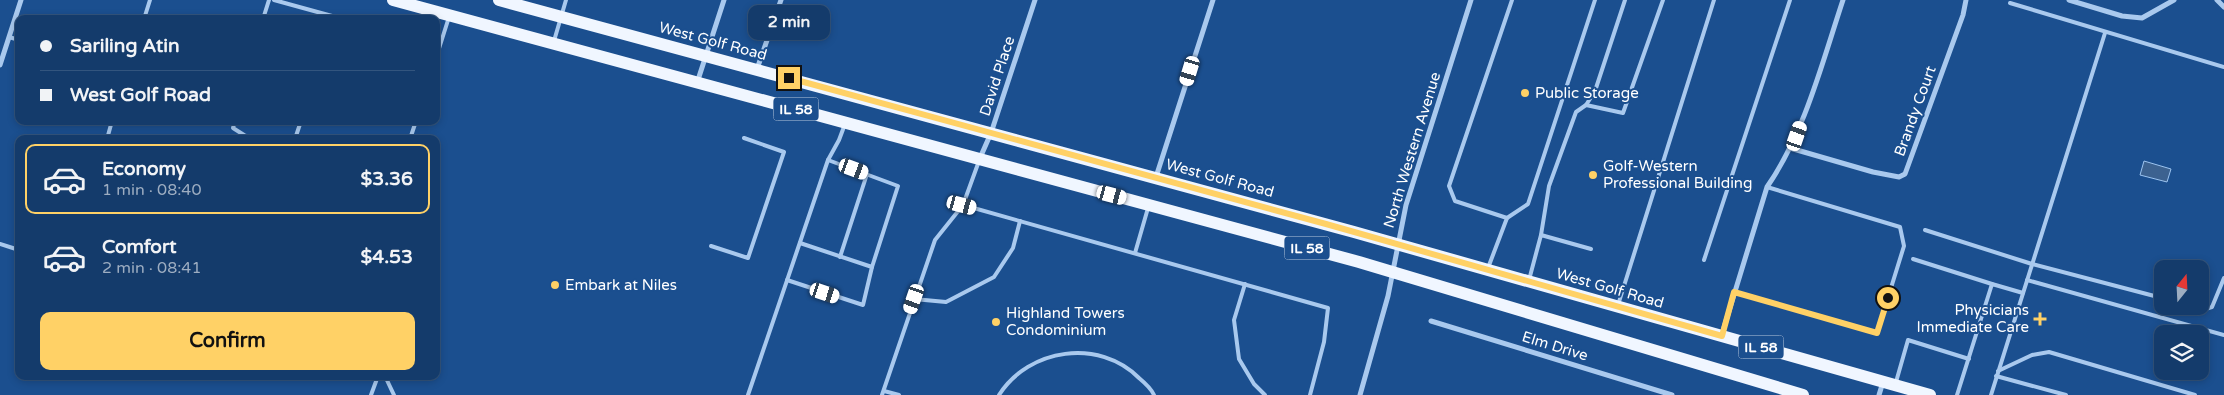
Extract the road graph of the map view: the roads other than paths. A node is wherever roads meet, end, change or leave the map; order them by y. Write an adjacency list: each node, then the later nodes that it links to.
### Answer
1 (21, 0): 26 (street)
2 (150, 0): 27 (lane)
3 (269, 0): 28 (lane)
4 (274, 0): 29 (lane)
5 (393, 0): 30 (main road, IL 58)
6 (499, 0): 31 (main road, West Golf Road / IL 58)
7 (566, 0): 31 (lane)
8 (724, 0): 38 (street)
9 (780, 0): 41 (street)
10 (1035, 0): 46 (street, David Place)
11 (1213, 0): 53 (street)
12 (1471, 0): 63 (street, North Western Avenue)
13 (1512, 0): 57 (lane)
14 (1595, 0): 57 (lane)
15 (1625, 0): 43 (lane)
16 (1663, 0): 43 (lane)
17 (1714, 0): 85 (lane)
18 (1790, 0): 70 (lane)
19 (1843, 0): 49 (street)
20 (1966, 0): 49 (street, Brandy Court)
21 (2069, 0): 22 (street)
22 (2174, 0)
23 (2218, 0): 25 (street)
24 (2010, 3): 33 (lane)
25 (2224, 7)
26 (16, 15)
27 (145, 15)
28 (264, 15)
29 (328, 15)
30 (449, 15): 36 (lane); 37 (main road, IL 58)
31 (561, 17): 37 (lane); 38 (main road, West Golf Road / IL 58)
32 (15, 19): 34 (street)
33 (2105, 33): 40 (lane); 71 (lane)
34 (9, 38): 35 (lane); 39 (street)
35 (15, 39)
36 (440, 40)
37 (553, 43): 42 (main road, IL 58)
38 (706, 56): 41 (main road, West Golf Road / IL 58); 42 (street)
39 (0, 65)
40 (2224, 67)
41 (757, 70): 46 (main road, West Golf Road / IL 58)
42 (697, 82): 44 (main road, IL 58)
43 (1586, 105): 60 (lane)
44 (845, 123): 50 (main road, IL 58); 51 (lane)
45 (234, 125): 47 (lane)
46 (991, 133): 50 (street, David Place); 53 (main road, West Golf Road / IL 58)
47 (243, 135)
48 (744, 138): 64 (lane)
49 (1790, 148): 54 (street)
50 (980, 159): 55 (lane); 56 (main road, IL 58)
51 (828, 160): 52 (lane); 61 (lane)
52 (867, 174): 68 (lane); 72 (lane)
53 (1156, 178): 63 (main road, West Golf Road / IL 58)
54 (1767, 187): 81 (street); 81 (lane)
55 (962, 205): 58 (lane); 84 (lane)
56 (1149, 205): 67 (lane); 74 (main road, IL 58)
57 (1508, 218): 73 (lane)
58 (1020, 221): 67 (lane); 84 (lane)
59 (1925, 230): 71 (lane)
60 (1541, 235): 66 (lane); 78 (lane)
61 (800, 243): 68 (lane); 76 (lane)
62 (0, 244): 65 (lane)
63 (1398, 244): 73 (main road, West Golf Road / IL 58); 74 (street, North Western Avenue)
64 (711, 246)
65 (15, 249)
66 (1591, 249)
67 (1136, 254): 79 (lane)
68 (840, 257): 72 (lane)
69 (1914, 259): 80 (lane)
70 (1704, 260)
71 (2032, 264): 77 (lane); 83 (lane)
72 (872, 267): 76 (lane)
73 (1488, 270): 78 (main road, West Golf Road / IL 58)
74 (1392, 271): 105 (street, North Western Avenue); 107 (main road, IL 58)
75 (2224, 278): 86 (lane)
76 (787, 280): 99 (lane)
77 (2027, 280): 82 (lane); 89 (lane)
78 (1528, 282): 85 (main road, West Golf Road / IL 58)
79 (1245, 284): 103 (lane); 104 (lane)
80 (1992, 284): 82 (lane); 90 (lane)
81 (1734, 292): 88 (street)
82 (2023, 293): 91 (lane)
83 (2154, 296)
84 (914, 299): 96 (lane)
85 (1618, 307): 88 (main road, West Golf Road / IL 58)
86 (2209, 308)
87 (1431, 321): 106 (street, Elm Drive)
88 (1722, 336): 95 (main road, West Golf Road / IL 58)
89 (2224, 336)
90 (1968, 359): 95 (lane); 110 (lane)
91 (1998, 371): 92 (lane); 113 (lane)
92 (1996, 376): 111 (lane); 112 (lane)
93 (377, 380): 97 (lane)
94 (387, 380): 98 (lane)
95 (1889, 383): 108 (street); 109 (main road, West Golf Road / IL 58)
96 (883, 393): 100 (lane)
97 (371, 395)
98 (394, 395)
99 (748, 395)
100 (899, 395)
101 (999, 395): 102 (lane)
102 (1154, 395)
103 (1265, 395)
104 (1310, 395)
105 (1360, 395)
106 (1672, 395)
107 (1804, 395)
108 (1879, 395)
109 (1930, 395)
110 (1957, 395)
111 (1991, 395)
112 (2066, 395)
113 (2195, 395)

